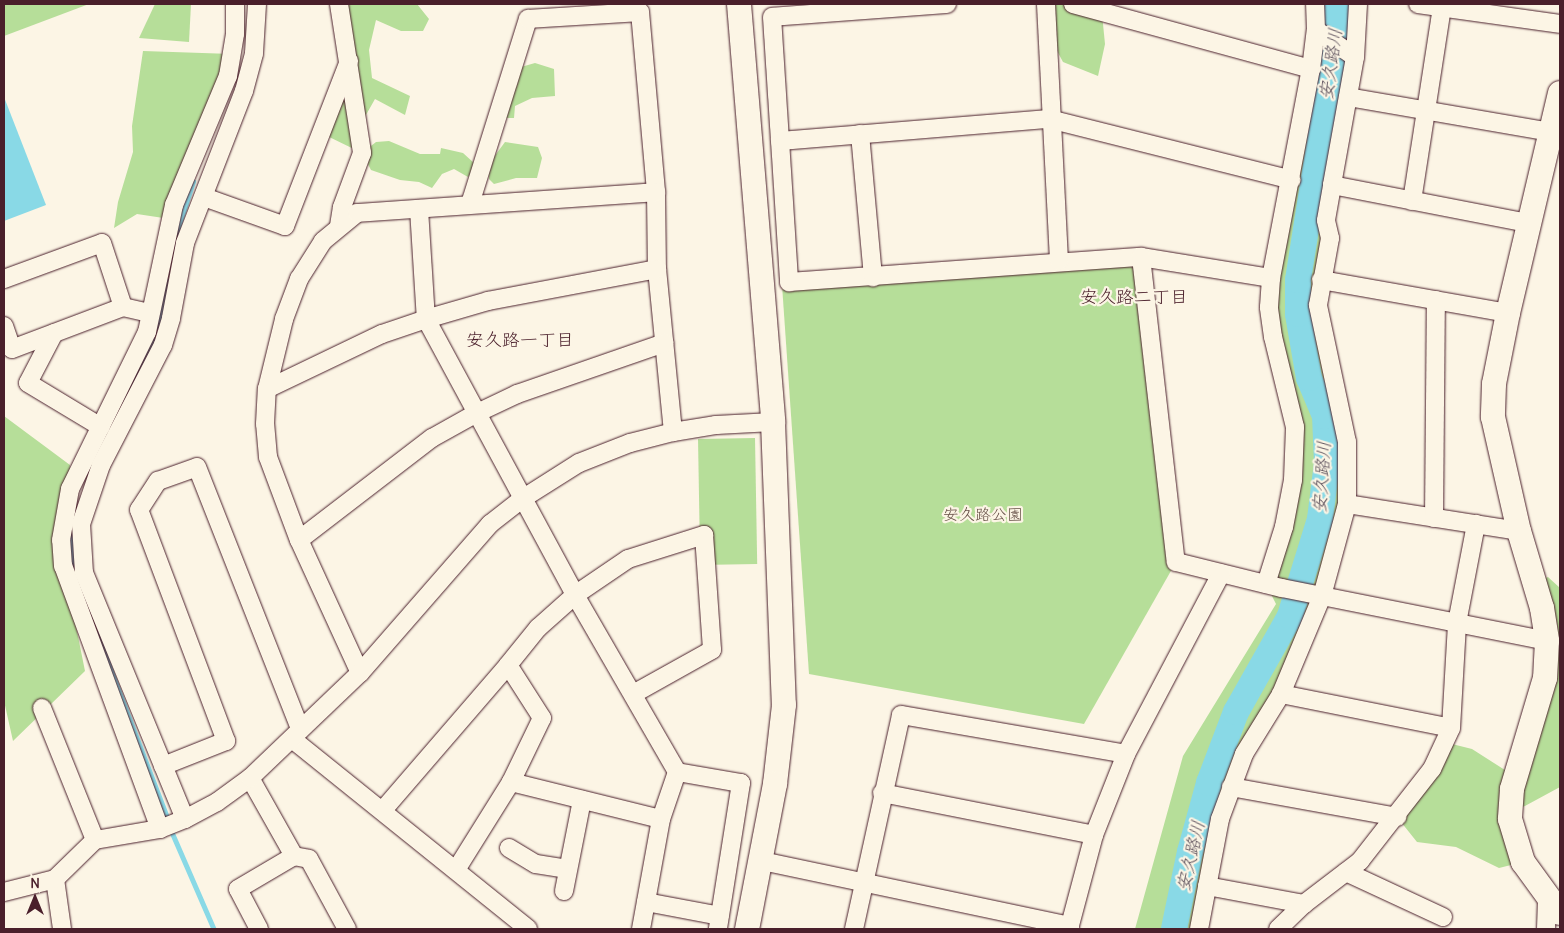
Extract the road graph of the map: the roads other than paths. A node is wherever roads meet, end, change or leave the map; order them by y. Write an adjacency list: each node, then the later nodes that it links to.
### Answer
1 (235, 4): 21 (street)
2 (257, 4): 24 (street)
3 (339, 4): 15 (street)
4 (739, 4): 52 (street)
5 (947, 4): 25 (street)
6 (1046, 4): 20 (street)
7 (1072, 4): 16 (street)
8 (1315, 4): 13 (street)
9 (1358, 4): 14 (street)
10 (1418, 4): 11 (street)
11 (1442, 8): 12 (street); 19 (street)
12 (1560, 24)
13 (1319, 32): 14 (street); 16 (street)
14 (1352, 54): 18 (street)
15 (349, 61): 29 (street); 34 (street)
16 (1311, 70): 26 (street)
17 (1560, 93): 22 (street)
18 (1348, 96): 19 (street); 27 (street)
19 (1426, 112): 22 (street); 30 (street)
20 (1049, 119): 23 (street); 26 (street); 36 (street)
21 (206, 131): 24 (street); 44 (street)
22 (1550, 132): 33 (street)
23 (860, 134): 25 (street); 38 (street)
24 (226, 140): 29 (street)
25 (780, 142): 38 (street)
26 (1291, 180): 39 (street)
27 (1332, 185): 30 (street); 41 (street)
28 (656, 192): 31 (street); 31 (street); 37 (street)
29 (204, 196): 55 (street)
30 (1412, 201): 33 (street)
31 (470, 204): 32 (street)
32 (419, 209): 34 (street); 46 (street)
33 (1528, 223): 45 (street)
34 (339, 226): 50 (street)
35 (1141, 257): 36 (street); 39 (street); 62 (street)
36 (1058, 261): 38 (street)
37 (657, 269): 46 (street); 49 (street)
38 (873, 277)
39 (1271, 278): 63 (street)
40 (4, 279): 43 (street)
41 (1320, 280): 42 (street); 57 (street)
42 (1436, 300): 45 (street); 58 (street)
43 (122, 307): 44 (street); 48 (street)
44 (150, 313): 53 (street)
45 (1508, 313): 60 (street)
46 (426, 319): 50 (street); 51 (street)
47 (4, 326): 48 (street)
48 (54, 333): 53 (street)
49 (664, 343): 51 (street); 54 (street)
50 (267, 389): 61 (street)
51 (476, 414): 56 (street); 61 (street)
52 (773, 422): 54 (street); 92 (street)
53 (101, 427): 55 (street)
54 (673, 432): 56 (street)
55 (94, 461): 76 (street); 87 (street)
56 (522, 499): 64 (street); 69 (street)
57 (1347, 504): 58 (street); 65 (street)
58 (1434, 518): 59 (street)
59 (1476, 524): 60 (street); 66 (street)
60 (1519, 531): 67 (street)
61 (299, 540): 69 (street)
62 (1221, 574): 63 (street); 75 (street)
63 (1274, 586): 65 (street)
64 (575, 595): 68 (street); 70 (street); 70 (street)
65 (1322, 596): 66 (street); 71 (street)
66 (1457, 623): 67 (street); 73 (street)
67 (1547, 641): 103 (street)
68 (508, 665): 79 (street); 83 (street)
69 (360, 672): 74 (street)
70 (633, 694): 77 (street)
71 (1281, 694): 73 (street); 80 (street)
72 (42, 708): 89 (street)
73 (1451, 728): 84 (street)
74 (296, 734): 76 (street); 78 (street); 83 (street)
75 (1126, 754): 81 (street); 88 (street)
76 (163, 766): 85 (street)
77 (677, 772): 86 (street); 105 (street)
78 (250, 778): 85 (street); 91 (street)
79 (511, 782): 82 (street); 94 (street)
80 (1231, 786): 84 (street); 98 (street)
81 (882, 793): 88 (street); 97 (street)
82 (582, 800): 86 (street); 93 (street)
83 (383, 810): 94 (street)
84 (1396, 817): 95 (street)
85 (185, 819): 87 (street)
86 (661, 819): 101 (street)
87 (160, 830): 89 (street)
88 (1094, 835): 106 (street)
89 (95, 840): 96 (street)
90 (509, 848): 93 (street)
91 (294, 856): 108 (street); 109 (street)
92 (762, 861): 97 (street); 112 (street)
93 (568, 869): 99 (street)
94 (456, 870): 110 (street)
95 (1346, 872): 102 (street); 104 (street)
96 (55, 879): 100 (street); 107 (street)
97 (864, 883): 106 (street); 113 (street)
98 (1207, 886): 102 (street); 114 (street)
99 (564, 891)
100 (4, 892)
101 (646, 902): 105 (street); 111 (street)
102 (1304, 904): 115 (street)
103 (1553, 905): 116 (street)
104 (1443, 917)
105 (719, 923)
106 (1070, 927)
107 (62, 929)
108 (259, 929)
109 (347, 929)
110 (528, 929)
111 (642, 929)
112 (747, 929)
113 (854, 929)
114 (1199, 929)
115 (1278, 929)
116 (1546, 929)

